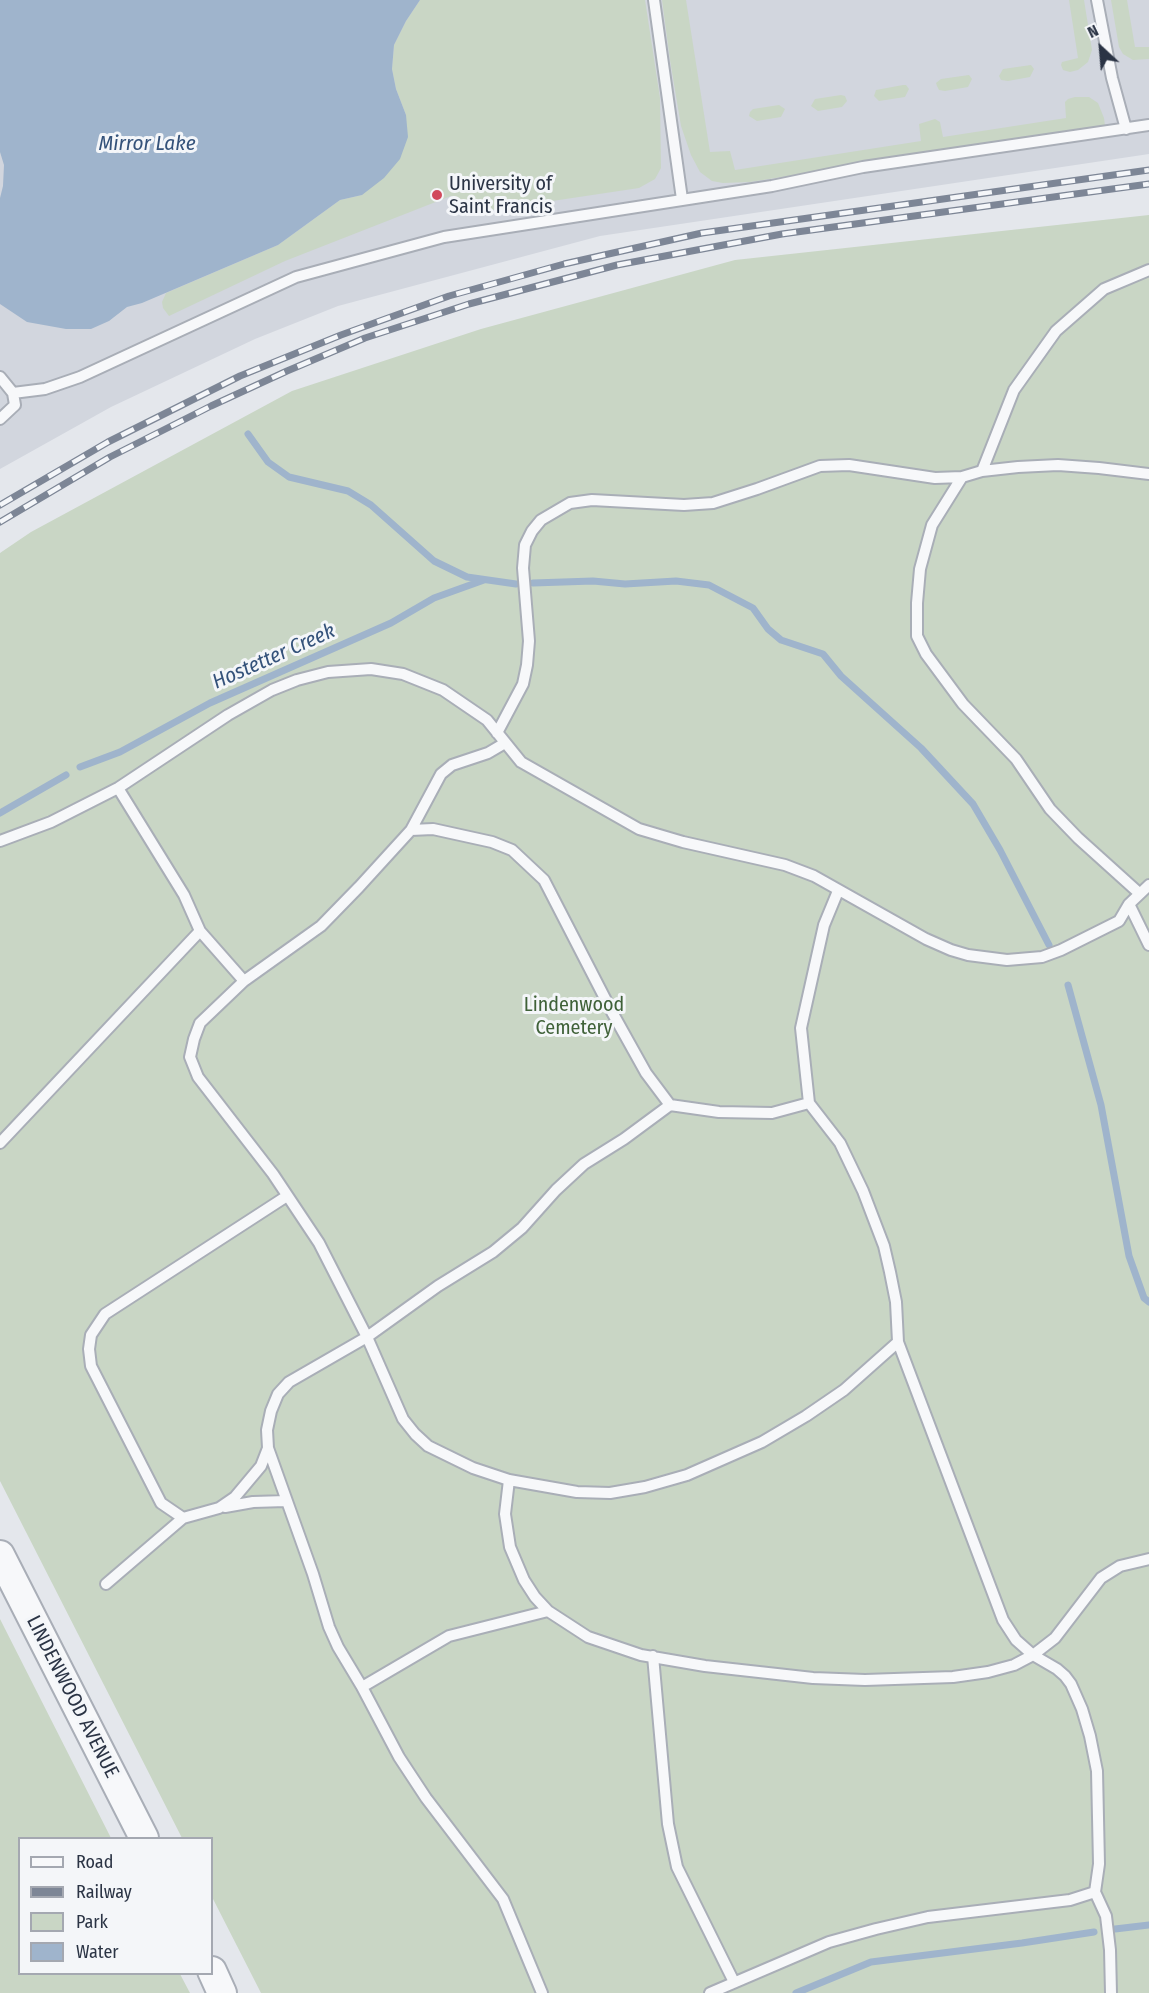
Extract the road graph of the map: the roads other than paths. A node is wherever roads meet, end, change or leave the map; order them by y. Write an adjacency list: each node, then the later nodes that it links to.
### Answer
1 (654, 0): 5 (lane)
2 (1097, 0): 4 (lane)
3 (1149, 125): 4 (lane)
4 (1126, 129): 5 (lane)
5 (682, 199): 8 (lane)
6 (1149, 270): 10 (lane)
7 (0, 377): 8 (lane)
8 (13, 393): 9 (lane)
9 (0, 419)
10 (982, 471): 11 (lane); 12 (lane)
11 (1149, 474)
12 (962, 477): 13 (lane); 20 (lane)
13 (497, 733): 14 (lane); 15 (lane)
14 (505, 743): 16 (lane); 19 (lane)
15 (118, 788): 17 (lane); 22 (lane)
16 (411, 830): 24 (lane); 26 (lane)
17 (0, 841)
18 (1149, 885): 20 (lane)
19 (838, 891): 21 (lane); 25 (lane)
20 (1139, 893): 21 (lane)
21 (1130, 904): 23 (lane)
22 (200, 931): 24 (lane); 27 (lane)
23 (1149, 945)
24 (244, 981): 28 (lane)
25 (809, 1103): 26 (lane); 30 (lane)
26 (670, 1106): 29 (lane)
27 (0, 1143)
28 (287, 1196): 29 (lane); 35 (lane)
29 (367, 1337): 31 (lane); 32 (lane)
30 (898, 1342): 32 (lane); 40 (lane)
31 (268, 1448): 33 (lane); 34 (lane)
32 (509, 1480): 39 (lane)
33 (286, 1501): 34 (lane); 42 (lane)
34 (219, 1508): 35 (lane)
35 (183, 1518): 38 (lane)
36 (0, 1555): 43 (street, LINDENWOOD AVENUE)
37 (1149, 1559): 40 (lane)
38 (106, 1584)
39 (548, 1611): 41 (lane); 42 (lane)
40 (1033, 1655): 41 (lane); 44 (lane)
41 (652, 1656): 46 (lane)
42 (362, 1687): 48 (lane)
43 (143, 1837)
44 (1095, 1892): 46 (lane); 50 (lane)
45 (213, 1973): 47 (street)
46 (734, 1982): 49 (lane)
47 (222, 1993)
48 (542, 1993)
49 (710, 1993)
50 (1112, 1993)

